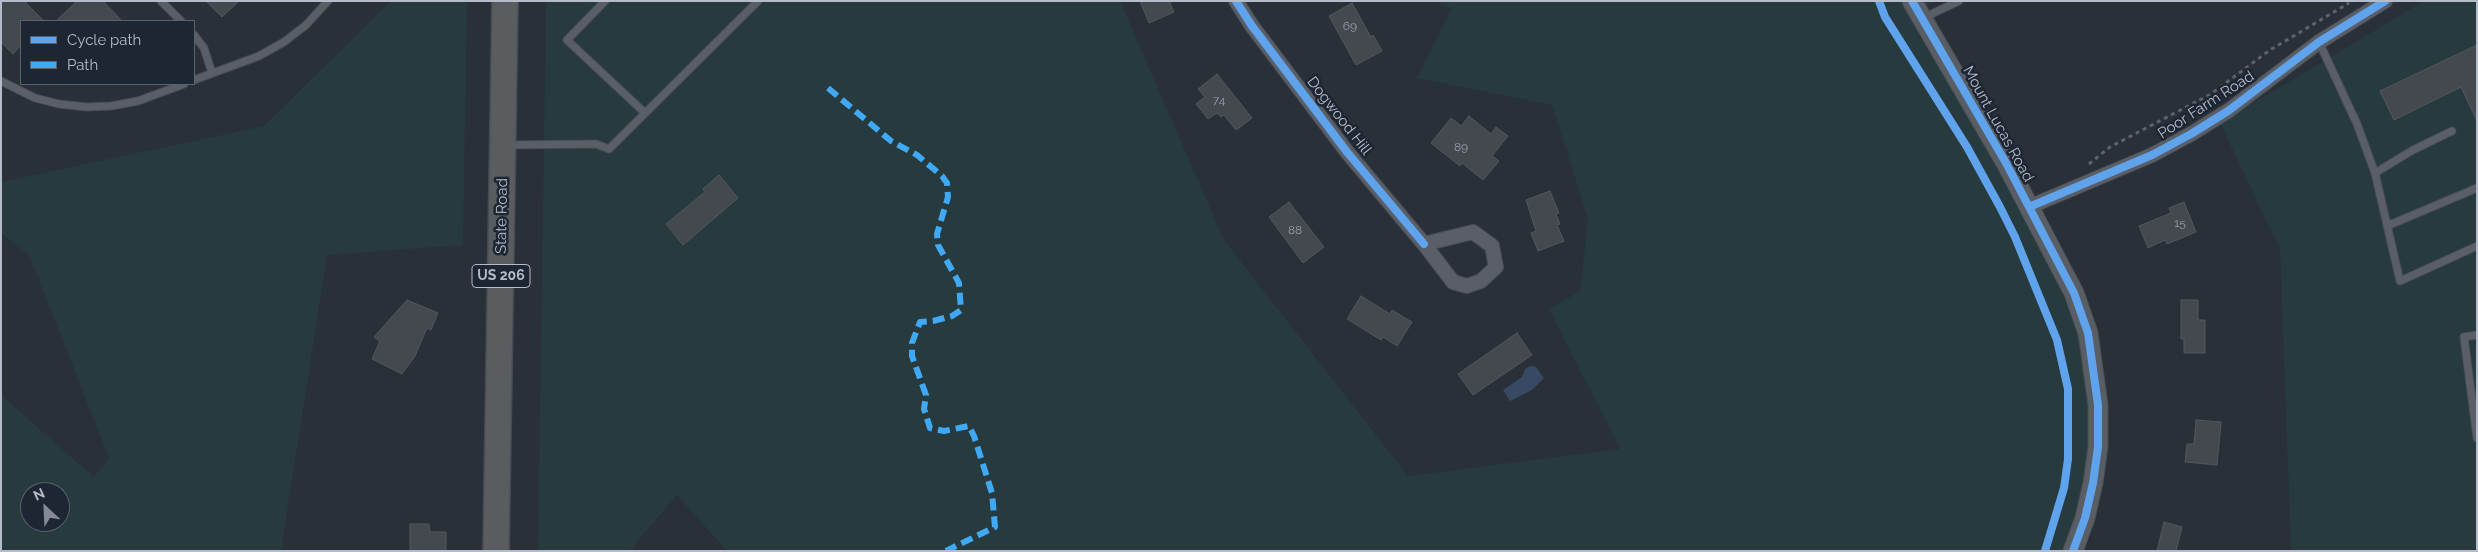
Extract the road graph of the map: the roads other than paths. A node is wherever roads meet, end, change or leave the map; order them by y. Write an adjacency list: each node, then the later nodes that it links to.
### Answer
1 (161, 1): 11 (lane)
2 (328, 1): 14 (lane)
3 (505, 1): 20 (highway, State Road / US 206)
4 (605, 1): 18 (lane)
5 (758, 1): 18 (lane)
6 (1236, 1): 25 (street, Dogwood Hill)
7 (1912, 1): 10 (street, Mount Lucas Road)
8 (1959, 1): 10 (lane)
9 (2385, 1): 13 (street, Poor Farm Road)
10 (1923, 18): 23 (street, Mount Lucas Road)
11 (180, 20)
12 (195, 36): 14 (lane)
13 (2319, 42): 21 (lane); 23 (street, Poor Farm Road)
14 (212, 73): 15 (lane)
15 (195, 80)
16 (1, 81): 17 (lane)
17 (181, 85)
18 (645, 113): 20 (lane)
19 (2452, 131): 21 (lane)
20 (503, 145): 29 (highway, State Road / US 206)
21 (2375, 173): 24 (lane)
22 (2477, 188): 24 (lane)
23 (2029, 207): 30 (street, Mount Lucas Road)
24 (2388, 226): 26 (lane)
25 (1424, 244): 25 (street, Dogwood Hill)
26 (2477, 246)
27 (2477, 335): 28 (lane)
28 (2477, 438)
29 (496, 551)
30 (2073, 551)

